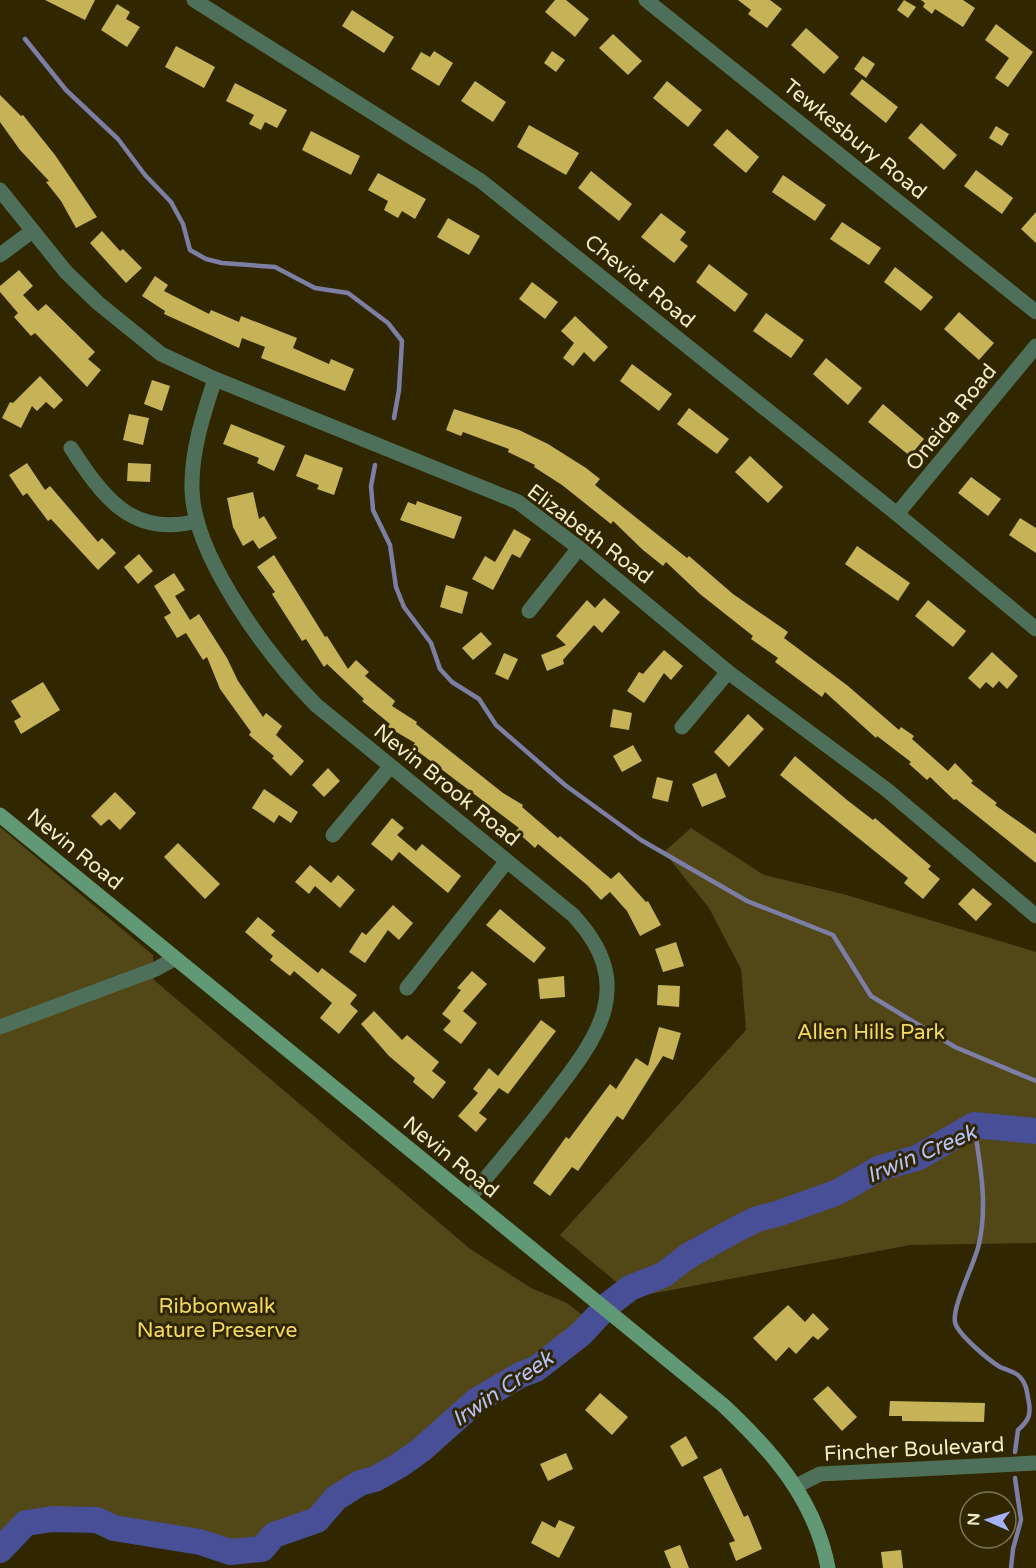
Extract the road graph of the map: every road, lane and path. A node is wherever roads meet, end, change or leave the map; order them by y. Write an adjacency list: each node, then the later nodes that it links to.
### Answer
1 (194, 0): 10 (street, Cheviot Road)
2 (646, 0): 6 (street, Tewkesbury Road)
3 (0, 190): 4 (street, Elizabeth Road)
4 (31, 232): 5 (street); 8 (street, Elizabeth Road)
5 (0, 255)
6 (1036, 312)
7 (1036, 345): 10 (street, Oneida Road)
8 (215, 379): 11 (street, Nevin Brook Road); 12 (street, Elizabeth Road)
9 (71, 448): 11 (street)
10 (897, 514): 14 (street, Cheviot Road)
11 (197, 520): 17 (street, Nevin Brook Road)
12 (579, 548): 13 (street); 15 (street, Elizabeth Road)
13 (529, 611)
14 (1036, 629)
15 (728, 672): 16 (street); 21 (street, Elizabeth Road)
16 (682, 727)
17 (390, 767): 19 (street); 20 (street, Nevin Brook Road)
18 (0, 815): 22 (main road, Nevin Road)
19 (333, 835)
20 (507, 861): 23 (street); 25 (street, Nevin Brook Road)
21 (1036, 916)
22 (174, 959): 24 (street); 25 (main road, Nevin Road)
23 (407, 988)
24 (0, 1027)
25 (469, 1198): 27 (main road, Nevin Road)
26 (1036, 1463): 27 (street, Fincher Boulevard)
27 (796, 1486): 28 (main road, Nevin Road)
28 (828, 1568)

